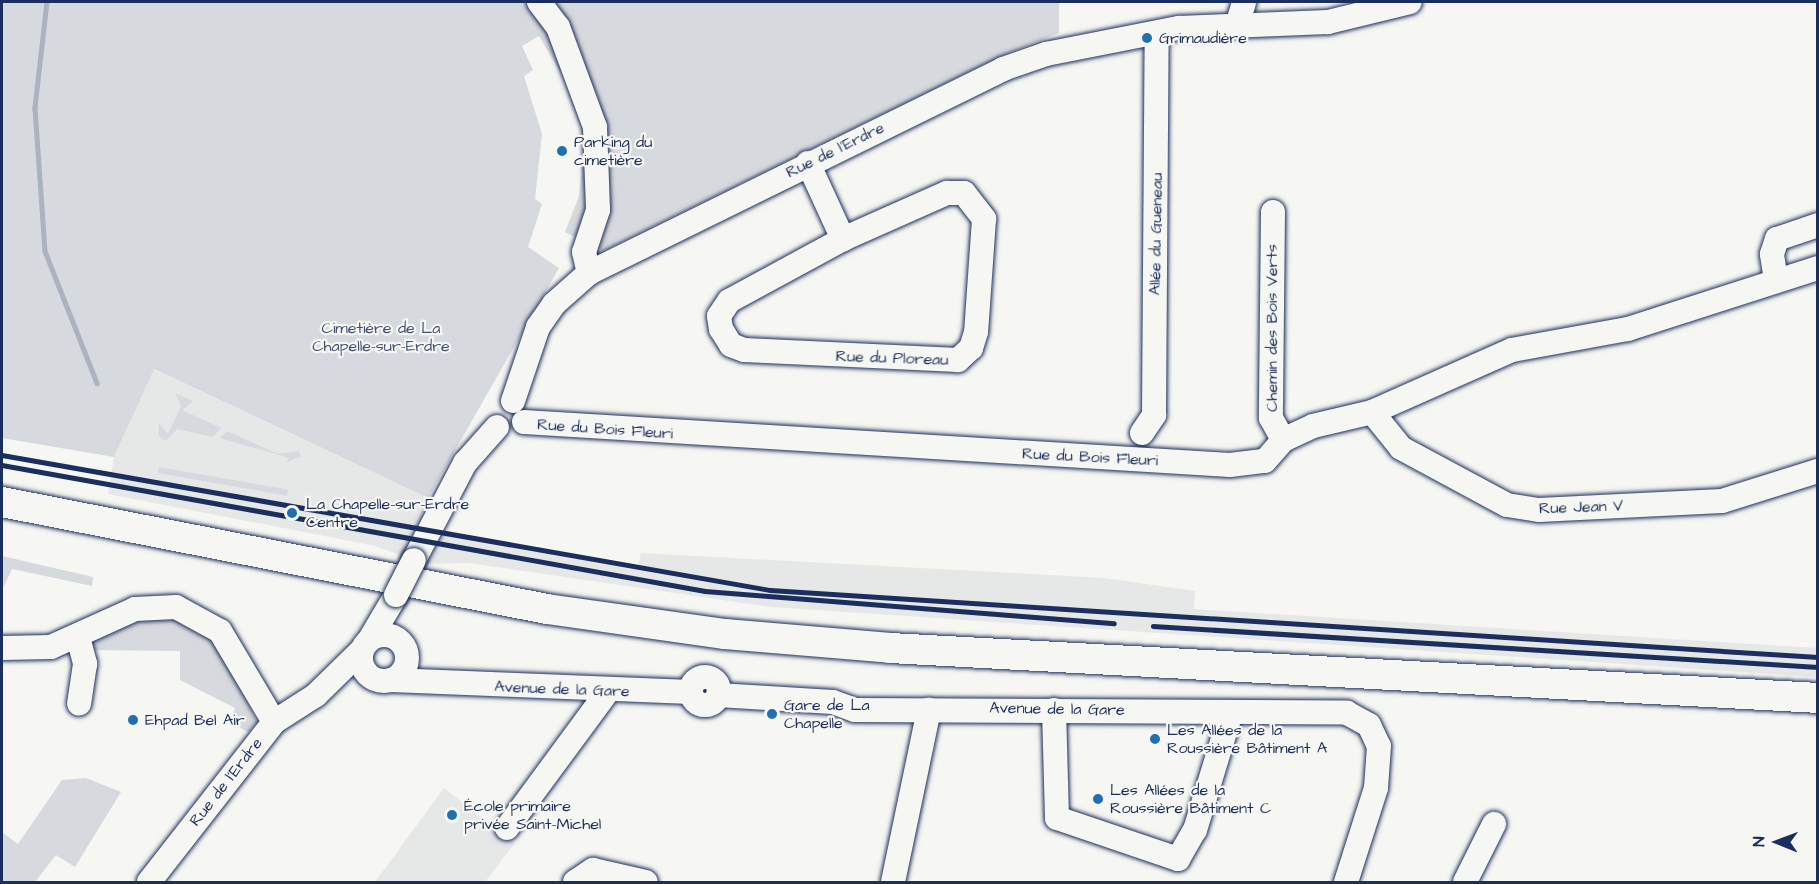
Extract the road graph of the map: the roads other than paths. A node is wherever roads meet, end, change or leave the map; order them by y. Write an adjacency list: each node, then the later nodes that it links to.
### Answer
1 (539, 2): 10 (street)
2 (1410, 2): 3 (street, Rue de l'Erdre)
3 (1241, 12): 4 (street, Rue de l'Erdre)
4 (1157, 33): 5 (street, Rue de l'Erdre); 16 (street, Allée du Gueneau)
5 (808, 163): 8 (street); 10 (street, Rue de l'Erdre)
6 (1273, 212): 17 (street, Chemin des Bois Verts)
7 (1818, 225): 11 (street)
8 (843, 239): 8 (street, Rue du Ploreau)
9 (1818, 268): 11 (street, Rue du Bois Fleuri)
10 (589, 273): 12 (street, Rue de l'Erdre)
11 (1776, 280): 13 (street, Rue du Bois Fleuri)
12 (513, 400): 14 (street); 15 (street)
13 (1372, 412): 17 (street, Rue du Bois Fleuri); 18 (street, Rue Jean V)
14 (524, 422): 15 (street); 17 (street, Rue du Bois Fleuri)
15 (497, 427): 20 (street, Rue de l'Erdre, bridge)
16 (1142, 433)
17 (1283, 440)
18 (1818, 471)
19 (2, 502): 28 (main road)
20 (393, 602): 22 (street); 23 (street, Rue de l'Erdre)
21 (78, 637): 24 (street); 29 (street); 33 (street)
22 (396, 638): 23 (street); 25 (street)
23 (365, 645): 25 (street); 27 (street, Rue de l'Erdre)
24 (2, 648)
25 (391, 676): 26 (street, Avenue de la Gare); 27 (street, Rue de l'Erdre)
26 (608, 691): 30 (street, Avenue de la Gare); 35 (street)
27 (316, 695): 33 (street, Rue de l'Erdre)
28 (1818, 698)
29 (79, 704)
30 (929, 710): 31 (street, Avenue de la Gare); 39 (street)
31 (1054, 710): 32 (street, Avenue de la Gare); 32 (street)
32 (1231, 712): 40 (street, Avenue de la Gare)
33 (274, 722): 36 (street, Rue de l'Erdre)
34 (1494, 824): 41 (street)
35 (507, 828)
36 (149, 882)
37 (575, 882): 38 (street)
38 (646, 882)
39 (892, 882)
40 (1346, 882)
41 (1465, 882)

